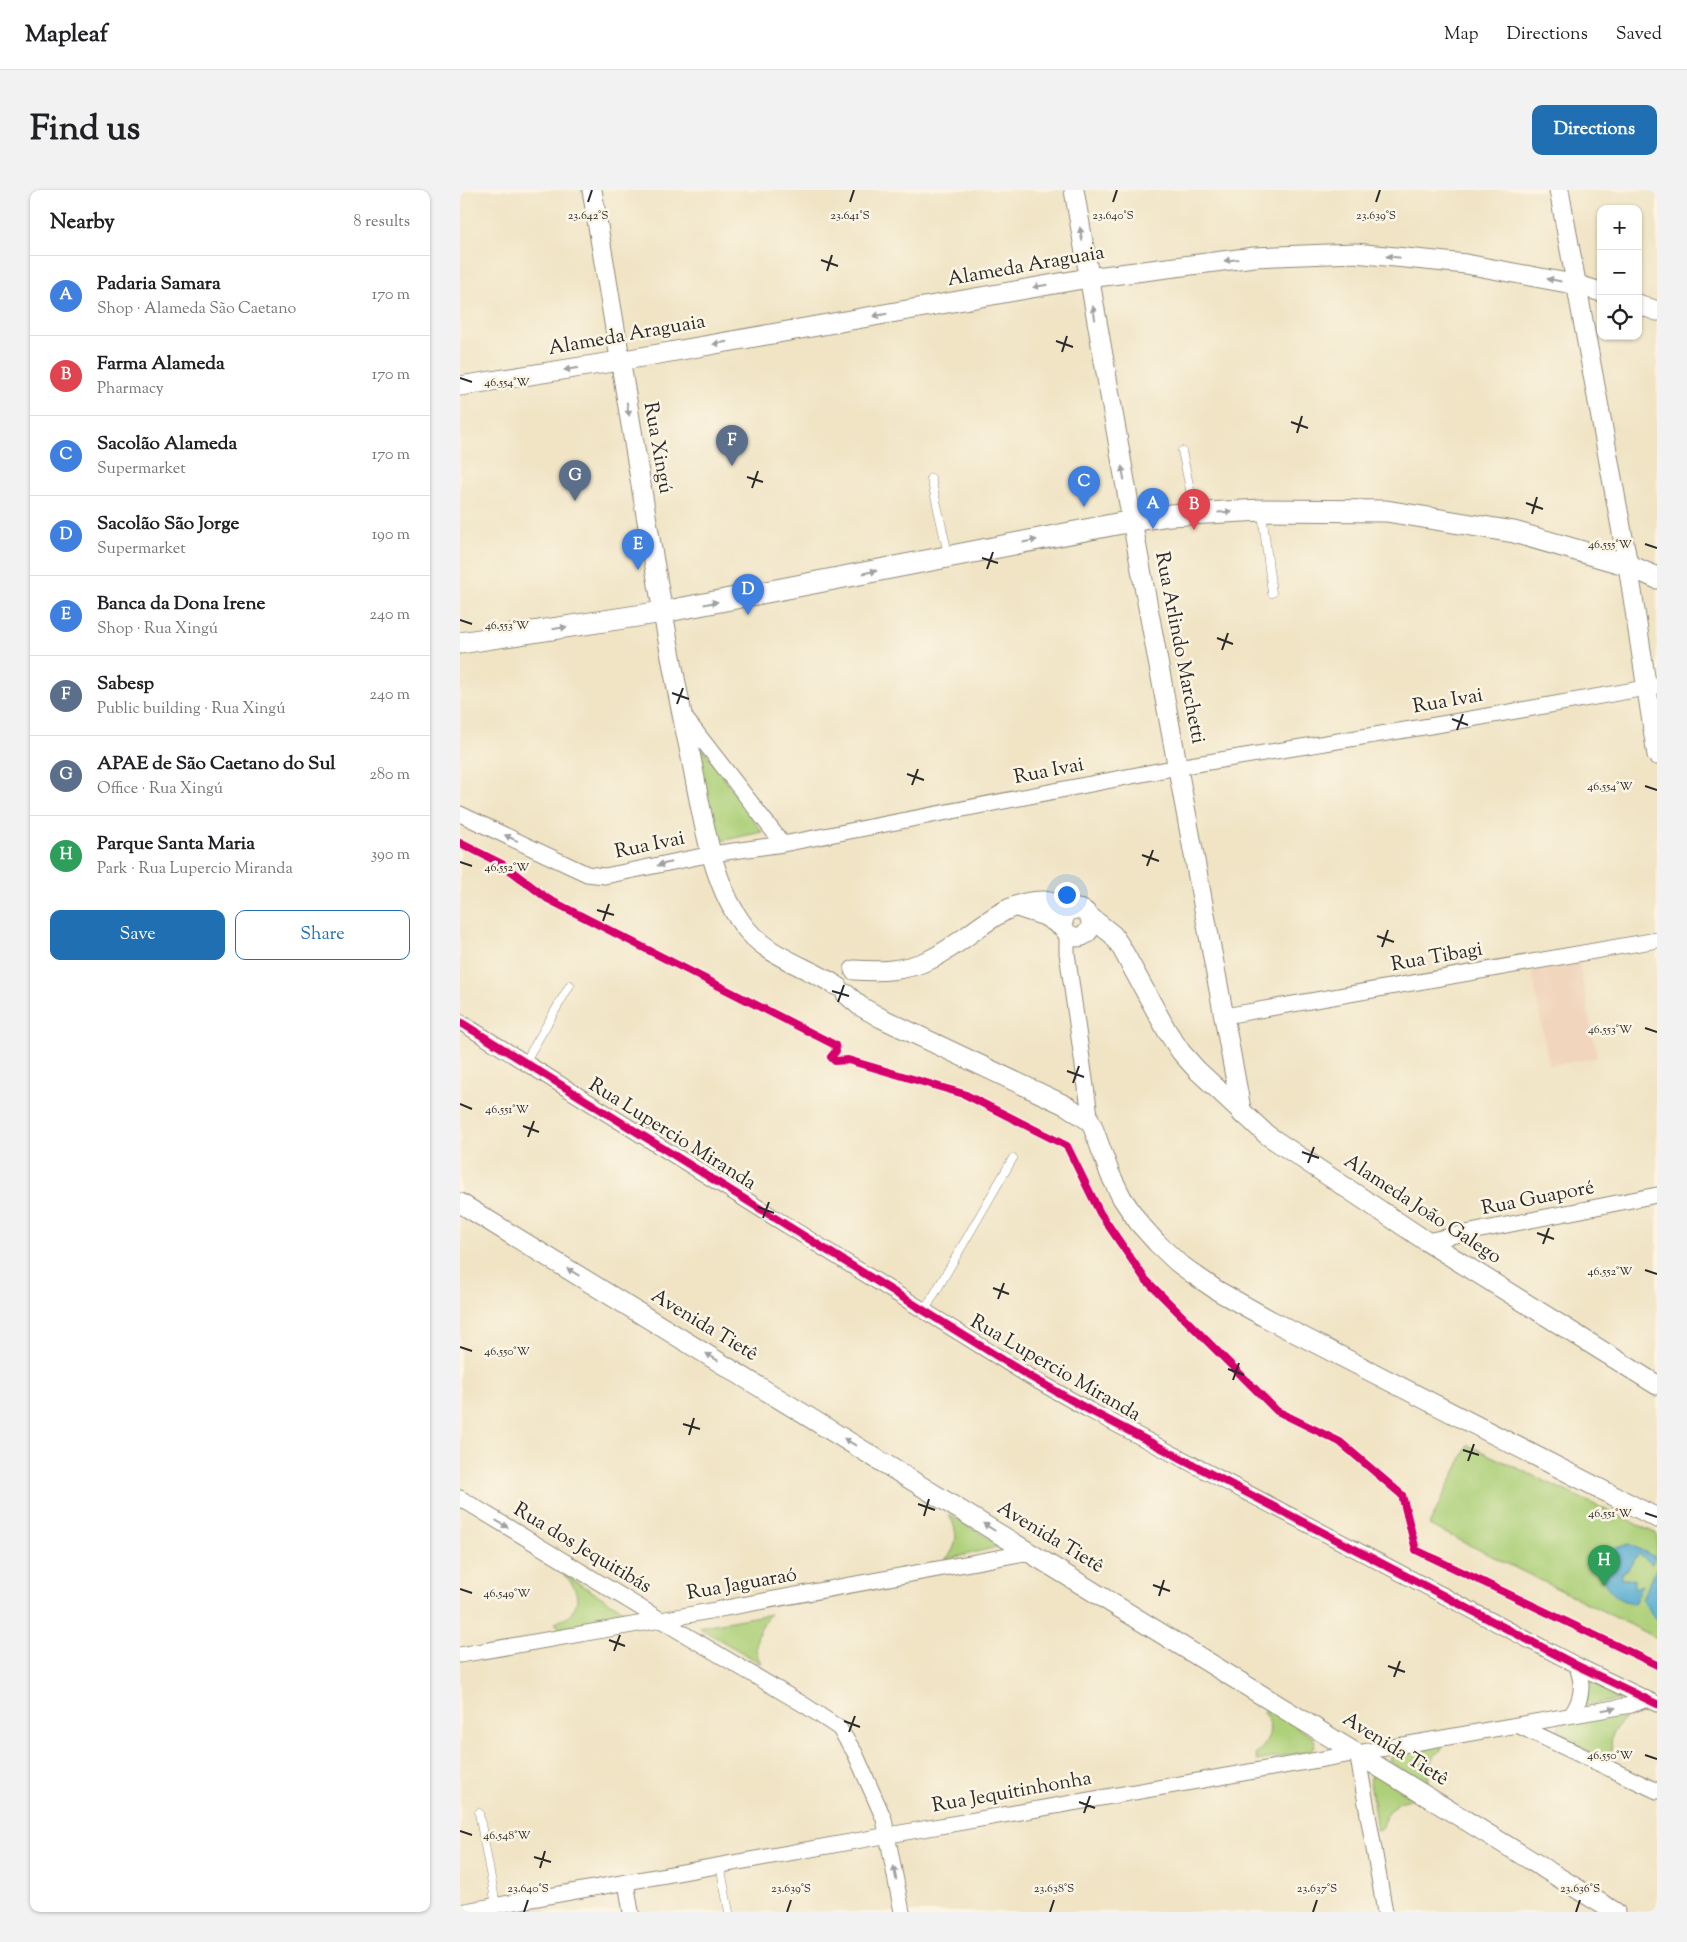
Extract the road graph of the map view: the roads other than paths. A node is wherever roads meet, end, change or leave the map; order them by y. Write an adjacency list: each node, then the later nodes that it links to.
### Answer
1 (592, 190): 9 (street, Rua Xingú)
2 (1074, 190): 4 (street, Rua Arlindo Marchetti, one-way to 2)
3 (1559, 190): 5 (street)
4 (1088, 278): 5 (street, Alameda Araguaia, one-way to 4); 9 (street, Alameda Araguaia, one-way to 9); 15 (street, Rua Arlindo Marchetti, one-way to 4)
5 (1578, 285): 6 (street, Alameda Araguaia); 17 (street)
6 (1597, 291)
7 (1642, 305): 8 (street)
8 (1657, 310)
9 (619, 361): 10 (street, Alameda Araguaia, one-way to 10); 20 (street, Rua Xingú, one-way to 20)
10 (460, 386)
11 (1182, 451): 14 (lane)
12 (931, 478): 16 (lane)
13 (1262, 510): 14 (main road, one-way to 13); 17 (main road); 19 (lane)
14 (1195, 513): 15 (main road)
15 (1132, 521): 16 (main road, one-way to 15); 25 (street, Rua Arlindo Marchetti)
16 (948, 557): 20 (main road, one-way to 16)
17 (1628, 565): 18 (main road); 22 (street)
18 (1657, 578)
19 (1272, 593)
20 (663, 612): 21 (main road, one-way to 20); 23 (street, Rua Xingú)
21 (460, 643)
22 (1651, 687): 24 (street); 25 (street, Rua Ivai)
23 (682, 713): 27 (street, Rua Xingú); 28 (street, Rua Xingú)
24 (1657, 755)
25 (1178, 767): 27 (street, Rua Ivai); 36 (street, Rua Arlindo Marchetti)
26 (460, 814): 28 (street, Rua Ivai, one-way to 26)
27 (783, 844): 28 (street, Rua Ivai)
28 (712, 854): 34 (street)
29 (1016, 907): 30 (street, Alameda João Galego); 31 (street); 34 (street, Alameda João Galego)
30 (1083, 912): 31 (street); 33 (street, Alameda João Galego)
31 (1073, 933): 33 (street); 40 (street)
32 (1657, 940): 36 (street, Rua Tibagi)
33 (1121, 947): 39 (street, Alameda João Galego)
34 (850, 982): 40 (street)
35 (570, 985): 38 (lane)
36 (1224, 1016): 39 (street, Rua Arlindo Marchetti)
37 (460, 1022): 38 (street, Rua Lupercio Miranda)
38 (525, 1062): 45 (street, Rua Lupercio Miranda)
39 (1242, 1114): 44 (street, Alameda João Galego)
40 (1091, 1122): 48 (street)
41 (1012, 1158): 45 (lane)
42 (1657, 1195): 44 (street, Rua Guaporé)
43 (460, 1203): 49 (street, Avenida Tietê, one-way to 43)
44 (1426, 1241): 46 (street, Alameda João Galego)
45 (924, 1312): 52 (street, Rua Lupercio Miranda)
46 (1657, 1385)
47 (460, 1498): 50 (street, Rua dos Jequitibás, one-way to 50)
48 (1657, 1518)
49 (1030, 1552): 50 (street, Rua Jaguaraó); 56 (street, Avenida Tietê)
50 (661, 1620): 51 (street, Rua Jaguaraó); 59 (street, Rua dos Jequitibás)
51 (460, 1655)
52 (1576, 1665): 53 (street, Rua Lupercio Miranda); 54 (street)
53 (1652, 1702): 54 (street, Rua Jequitinhonha, one-way to 53)
54 (1571, 1715): 55 (street, Rua Jequitinhonha)
55 (1517, 1725): 56 (street, Rua Jequitinhonha); 57 (street)
56 (1357, 1752): 59 (street, Rua Jequitinhonha); 68 (street); 69 (street, Avenida Tietê)
57 (1657, 1791)
58 (479, 1813): 62 (lane)
59 (889, 1835): 60 (street, Rua Jequitinhonha); 67 (street, Rua dos Jequitibás, one-way to 59)
60 (720, 1865): 61 (street, Rua Jequitinhonha); 66 (lane)
61 (626, 1882): 63 (street, Rua Jequitinhonha); 65 (street)
62 (496, 1905): 63 (street, Rua Jequitinhonha); 64 (street, Rua Jequitinhonha)
63 (528, 1906)
64 (460, 1912)
65 (631, 1912)
66 (729, 1912)
67 (902, 1912)
68 (1385, 1912)
69 (1615, 1912)

